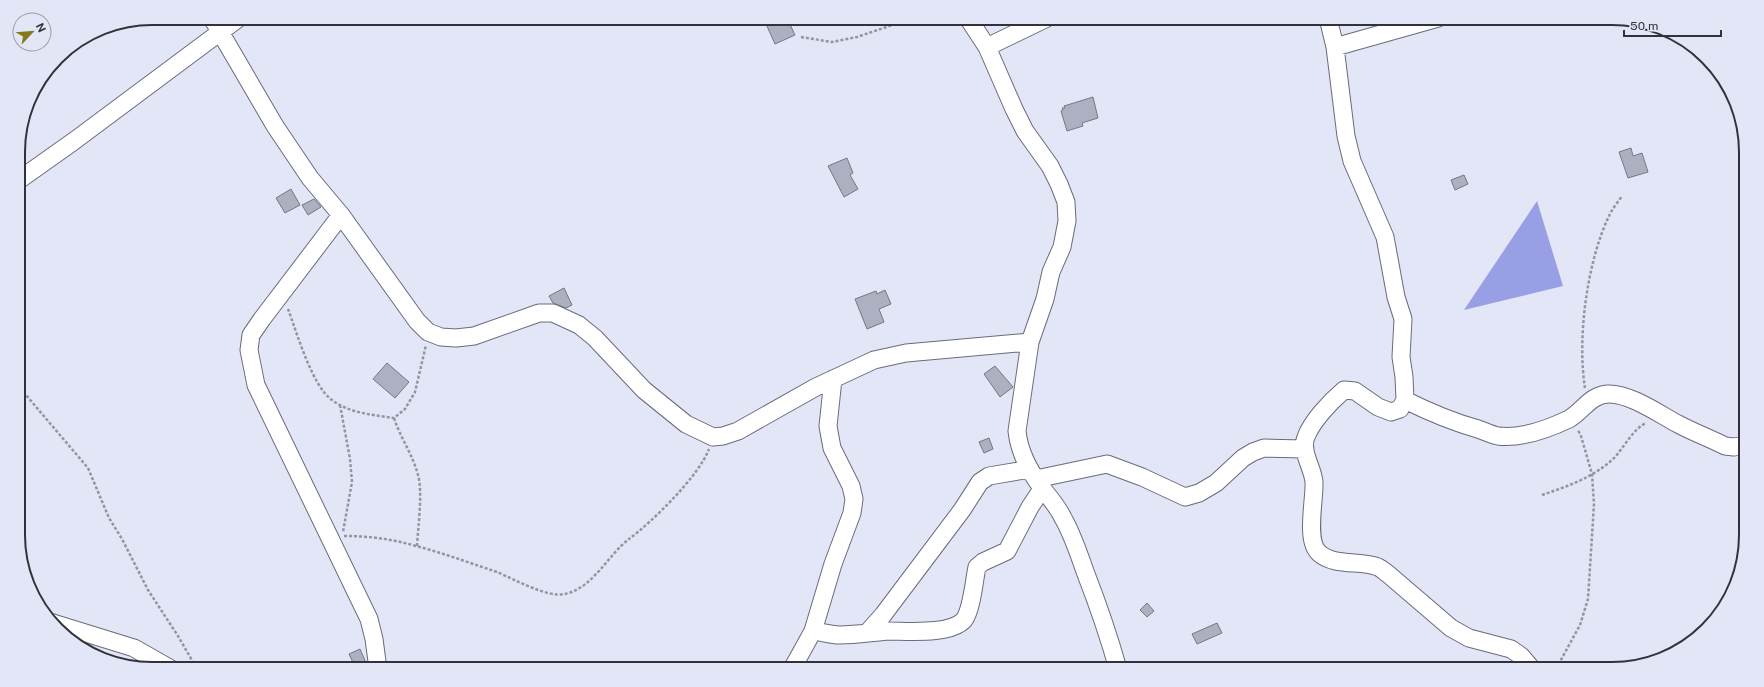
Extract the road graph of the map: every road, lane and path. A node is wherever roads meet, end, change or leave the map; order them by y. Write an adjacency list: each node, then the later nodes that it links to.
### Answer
1 (216, 25): 10 (street); 12 (street)
2 (893, 25): 7 (path)
3 (973, 25): 8 (street)
4 (1033, 25): 8 (street)
5 (1330, 25): 9 (street)
6 (1413, 25): 9 (street)
7 (801, 37)
8 (987, 47): 15 (street)
9 (1335, 47): 18 (street)
10 (25, 175)
11 (1622, 196): 19 (path)
12 (341, 215): 13 (street); 14 (street)
13 (282, 292): 20 (path); 36 (street)
14 (428, 332): 22 (path); 24 (street)
15 (1030, 342): 16 (street); 28 (street)
16 (834, 379): 24 (street); 32 (street)
17 (25, 394): 35 (path)
18 (1405, 400): 23 (street); 26 (street)
19 (1587, 404): 21 (street); 23 (street)
20 (340, 405): 22 (path); 30 (path)
21 (1665, 417): 25 (street); 27 (path)
22 (394, 418): 30 (path)
23 (1569, 418): 27 (path)
24 (713, 437): 30 (path)
25 (1739, 446)
26 (1305, 449): 28 (street); 39 (street)
27 (1592, 474): 29 (path); 40 (path)
28 (1036, 479): 33 (street); 33 (street); 38 (street)
29 (1542, 495)
30 (417, 546)
31 (64, 626): 34 (street)
32 (813, 631): 33 (street); 37 (street)
33 (867, 633)
34 (159, 662)
35 (192, 662)
36 (377, 662)
37 (796, 662)
38 (1116, 662)
39 (1526, 662)
40 (1560, 662)

